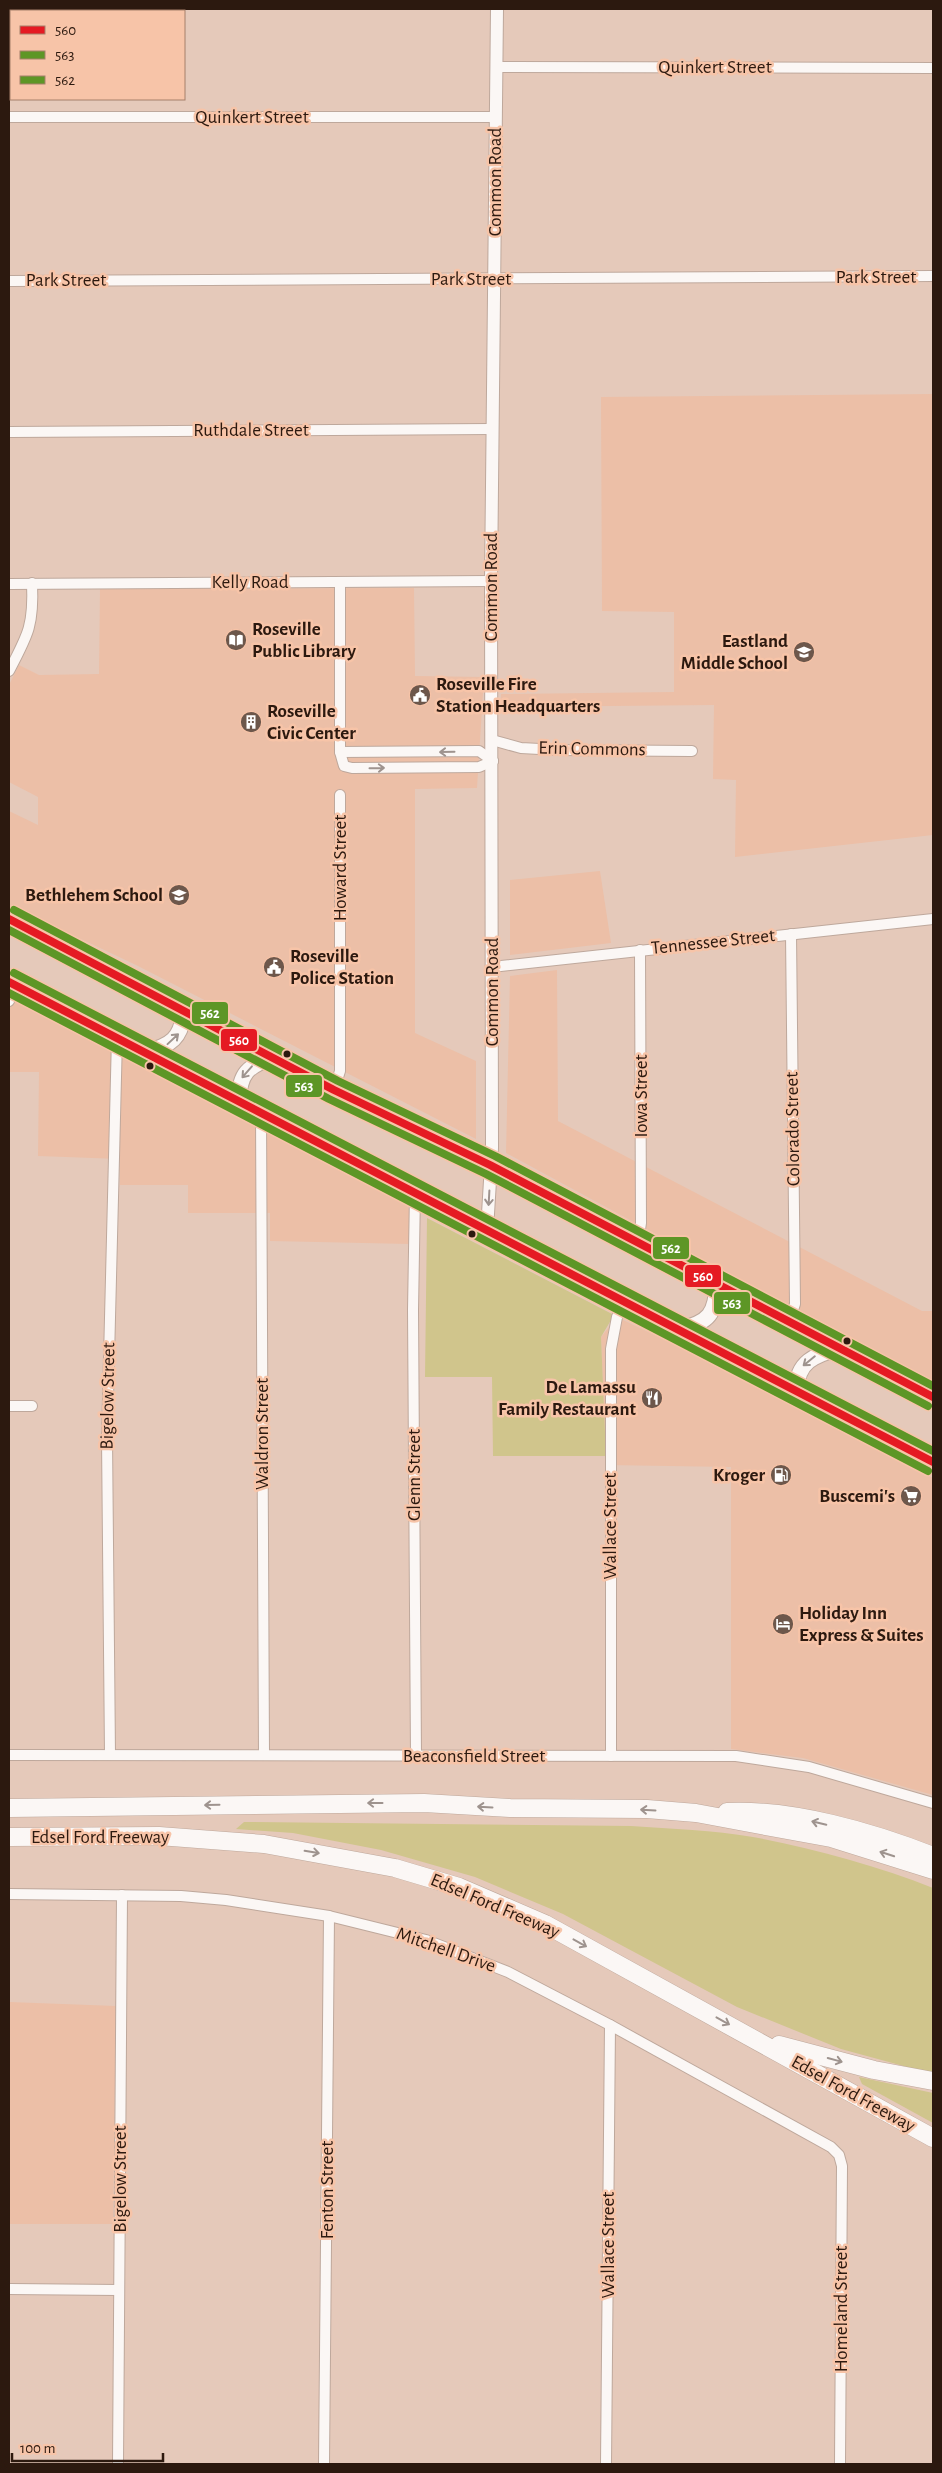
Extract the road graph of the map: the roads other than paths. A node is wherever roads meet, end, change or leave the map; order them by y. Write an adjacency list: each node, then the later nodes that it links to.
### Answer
1 (497, 9): 2 (street, Common Road)
2 (497, 67): 3 (street, Quinkert Street); 4 (street, Common Road)
3 (933, 68)
4 (496, 117): 5 (street, Quinkert Street); 8 (street, Common Road)
5 (9, 118)
6 (933, 276): 8 (street, Park Street)
7 (9, 280): 8 (street, Park Street)
8 (494, 280): 9 (street, Common Road)
9 (492, 429): 10 (street, Ruthdale Street); 11 (street, Common Road)
10 (9, 432)
11 (490, 581): 12 (street, Kelly Road); 16 (street, Common Road)
12 (340, 582): 14 (street, Kelly Road); 18 (street)
13 (9, 584): 14 (street, Kelly Road)
14 (32, 584): 15 (street)
15 (9, 671)
16 (492, 740): 17 (street, Erin Commons); 19 (street, Common Road)
17 (692, 751)
18 (340, 752): 19 (street, one-way to 18); 19 (street, one-way to 19)
19 (493, 761): 25 (street, Common Road)
20 (340, 795): 32 (street, Howard Street)
21 (9, 919): 28 (main road)
22 (933, 919): 23 (street, Tennessee Street)
23 (791, 934): 24 (street, Tennessee Street); 41 (street, Colorado Street)
24 (640, 950): 25 (street, Tennessee Street); 38 (street, Iowa Street)
25 (492, 967): 35 (street, Common Road)
26 (12, 984): 27 (street); 29 (main road)
27 (9, 1000)
28 (184, 1010): 30 (main road, one-way to 28); 31 (main road)
29 (117, 1037): 30 (main road); 50 (street, Bigelow Street)
30 (145, 1052): 33 (main road)
31 (274, 1057): 32 (main road); 33 (main road, one-way to 33)
32 (334, 1090): 35 (main road)
33 (239, 1101): 34 (main road)
34 (260, 1113): 36 (main road); 51 (street, Waldron Street)
35 (490, 1165): 37 (street, Common Road, one-way to 37); 38 (main road)
36 (415, 1193): 37 (main road); 53 (street, Glenn Street)
37 (486, 1230): 40 (main road)
38 (638, 1242): 39 (main road)
39 (717, 1284): 41 (main road); 42 (main road)
40 (627, 1301): 42 (main road); 52 (street, Wallace Street)
41 (789, 1322): 43 (main road)
42 (680, 1329): 44 (main road)
43 (839, 1348): 44 (main road, one-way to 44); 45 (main road)
44 (797, 1390): 48 (main road)
45 (933, 1398)
46 (9, 1406): 47 (street)
47 (32, 1406)
48 (933, 1462)
49 (9, 1755): 50 (street, Beaconsfield Street)
50 (110, 1755): 51 (street, Beaconsfield Street)
51 (264, 1755): 53 (street, Beaconsfield Street)
52 (611, 1756): 53 (street, Beaconsfield Street); 55 (street, Beaconsfield Street)
53 (416, 1757)
54 (9, 1801): 57 (highway)
55 (933, 1803)
56 (9, 1808): 57 (highway, Edsel Ford Freeway)
57 (78, 1808): 58 (highway, Edsel Ford Freeway, one-way to 57)
58 (696, 1813): 60 (highway, one-way to 58); 61 (highway, Edsel Ford Freeway, one-way to 58)
59 (9, 1837): 66 (highway, Edsel Ford Freeway, one-way to 66)
60 (933, 1856)
61 (933, 1870)
62 (9, 1894): 63 (street, Mitchell Drive)
63 (122, 1895): 64 (street, Mitchell Drive); 71 (street, Bigelow Street)
64 (329, 1916): 65 (street, Mitchell Drive); 73 (street, Fenton Street)
65 (610, 2025): 69 (street, Mitchell Drive); 74 (street, Wallace Street)
66 (754, 2039): 67 (highway, one-way to 67); 68 (highway, Edsel Ford Freeway)
67 (933, 2081)
68 (933, 2138)
69 (839, 2155): 75 (street, Homeland Street)
70 (9, 2288): 71 (street)
71 (119, 2290): 72 (street, Bigelow Street)
72 (118, 2464)
73 (324, 2464)
74 (606, 2464)
75 (840, 2464)

